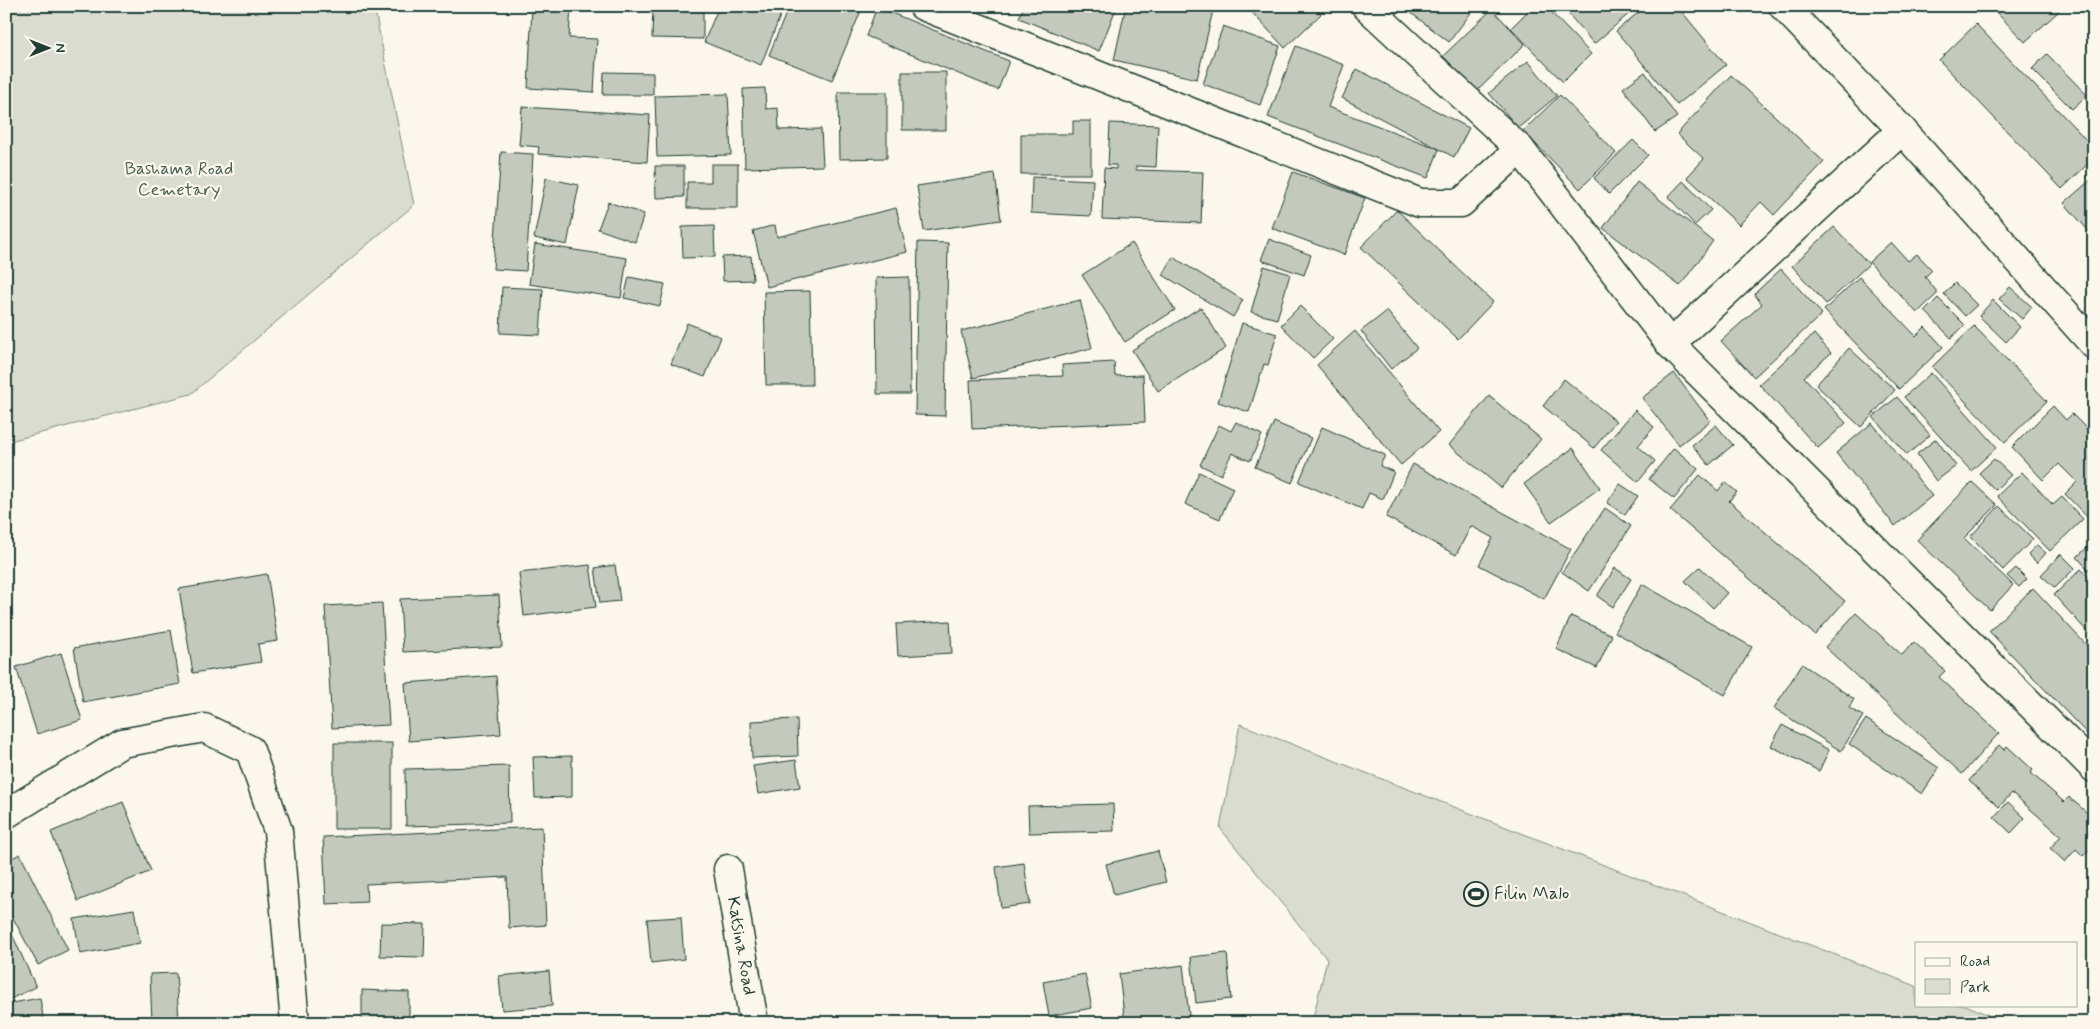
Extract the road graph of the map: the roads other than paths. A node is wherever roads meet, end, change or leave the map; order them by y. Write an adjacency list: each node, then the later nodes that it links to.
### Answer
1 (923, 6): 5 (street)
2 (1366, 6): 5 (street)
3 (1784, 6): 4 (street)
4 (1902, 130): 6 (street); 7 (street)
5 (1520, 149): 6 (street)
6 (1670, 344): 8 (street)
7 (2094, 345)
8 (2094, 768)
9 (6, 814): 11 (street)
10 (728, 869): 12 (street, Katsina Road)
11 (295, 1023)
12 (754, 1023)

